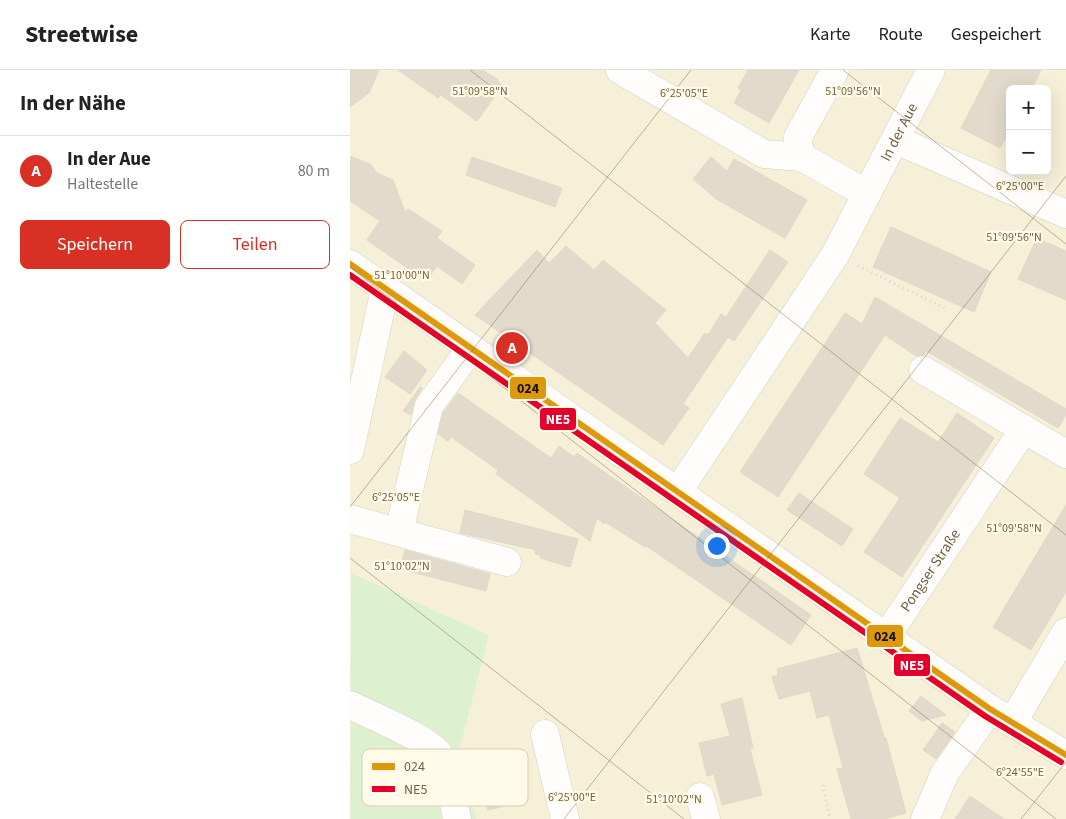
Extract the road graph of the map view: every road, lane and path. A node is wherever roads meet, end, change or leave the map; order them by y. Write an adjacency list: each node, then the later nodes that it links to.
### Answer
1 (620, 70): 5 (street)
2 (835, 70): 5 (street)
3 (932, 70): 4 (street, In der Aue)
4 (896, 140): 6 (street, In der Aue); 7 (street)
5 (802, 157): 6 (street)
6 (867, 194): 8 (street, In der Aue)
7 (1066, 214)
8 (836, 255): 11 (path); 17 (street, In der Aue)
9 (350, 264): 10 (street)
10 (385, 288): 12 (street); 15 (street)
11 (945, 308)
12 (471, 348): 17 (street); 19 (street)
13 (924, 370): 14 (street)
14 (1024, 429): 16 (street); 22 (street, Pongser Straße)
15 (350, 450)
16 (1066, 454)
17 (678, 491): 22 (street)
18 (350, 519): 19 (street)
19 (399, 532): 20 (street)
20 (507, 562)
21 (1066, 632): 24 (street)
22 (886, 637): 24 (street)
23 (350, 705): 26 (street)
24 (1001, 716): 27 (street); 33 (street)
25 (545, 734): 31 (street)
26 (432, 749)
27 (1066, 755)
28 (823, 786): 32 (path)
29 (454, 806): 30 (street)
30 (457, 819)
31 (565, 819)
32 (830, 819)
33 (925, 819)

